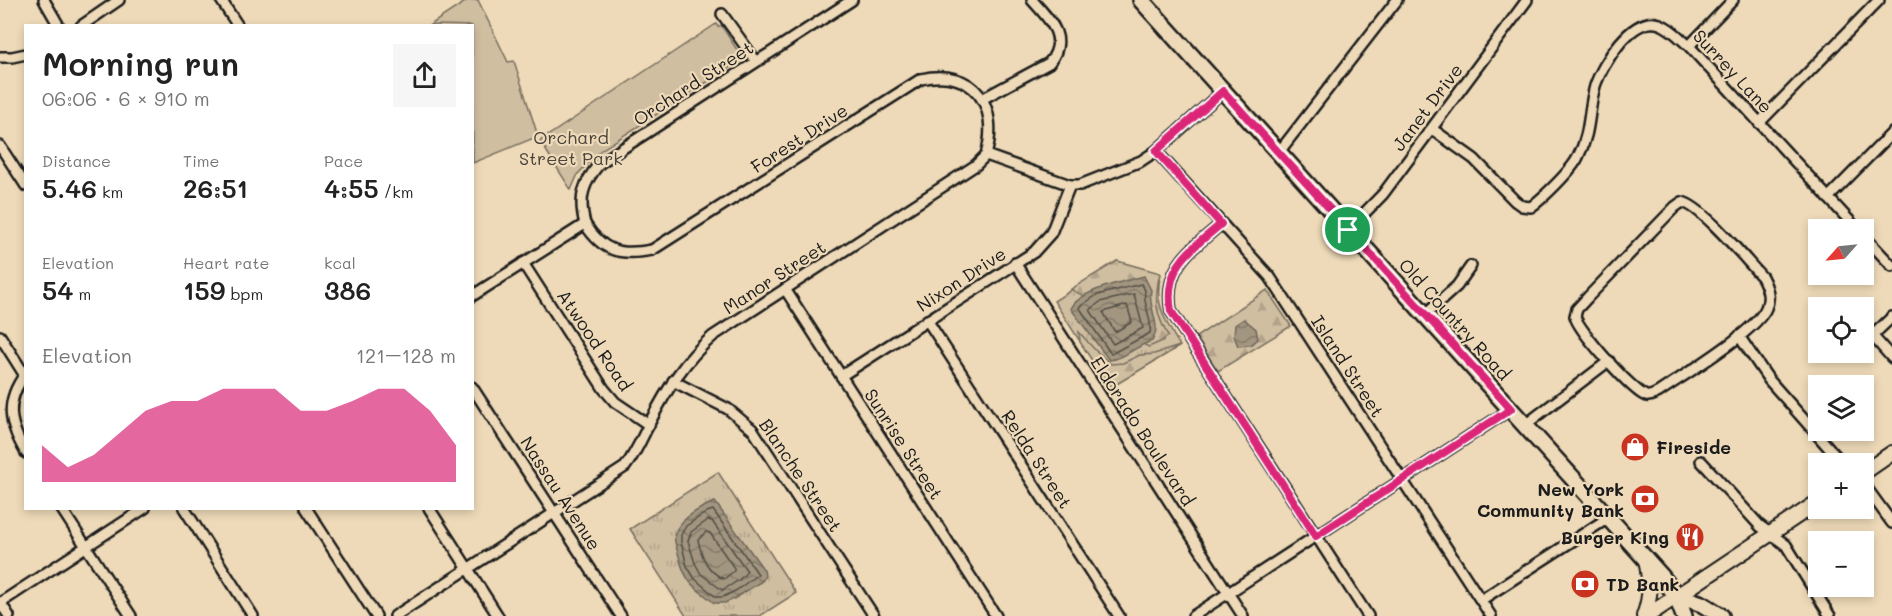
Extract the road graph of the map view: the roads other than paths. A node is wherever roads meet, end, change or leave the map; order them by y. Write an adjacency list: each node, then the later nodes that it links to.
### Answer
1 (44, 0): 12 (street)
2 (119, 0): 13 (street)
3 (221, 0): 14 (street)
4 (852, 0): 18 (street, Orchard Street)
5 (1032, 0): 20 (street)
6 (1141, 0): 19 (main road, Old Country Road)
7 (1527, 0): 22 (street, Janet Drive)
8 (1733, 0): 15 (street)
9 (1879, 0): 21 (street)
10 (1392, 2): 26 (street)
11 (722, 14): 18 (street)
12 (58, 24)
13 (84, 24)
14 (237, 24)
15 (1689, 46): 21 (street, Surrey Lane); 22 (street, Surrey Lane)
16 (24, 54): 17 (street)
17 (0, 57)
18 (756, 61): 32 (street, Orchard Street)
19 (1223, 91): 25 (street); 26 (main road, Old Country Road)
20 (982, 99): 27 (street); 32 (street, Forest Drive)
21 (1759, 123): 30 (street, Surrey Lane)
22 (1432, 129): 34 (street, Janet Drive)
23 (1892, 133): 30 (street)
24 (0, 146): 28 (street)
25 (1156, 151): 29 (street); 33 (street, Island Street)
26 (1279, 152): 34 (main road, Old Country Road)
27 (986, 155): 29 (street); 40 (street, Manor Street)
28 (24, 183)
29 (1070, 185): 37 (street, Nixon Drive)
30 (1828, 198): 31 (street, Surrey Lane)
31 (1848, 219)
32 (585, 224): 36 (street)
33 (1221, 224): 64 (street, Island Street); 76 (street)
34 (1348, 230): 42 (main road, Old Country Road)
35 (1874, 247): 39 (street)
36 (523, 263): 41 (street); 57 (street, Atwood Road)
37 (1015, 263): 44 (street, Nixon Drive); 80 (street, Eldorado Boulevard)
38 (1471, 266): 42 (street)
39 (1892, 266)
40 (785, 290): 53 (street, Sunrise Street); 54 (street, Manor Street)
41 (474, 295)
42 (1425, 315): 56 (main road, Old Country Road)
43 (1892, 317): 45 (street)
44 (927, 321): 53 (street, Nixon Drive); 93 (street, Relda Street)
45 (1874, 334)
46 (0, 336): 51 (street)
47 (1739, 336): 50 (street); 50 (street); 60 (street)
48 (1874, 338): 49 (street)
49 (1892, 358)
50 (1609, 361): 58 (street)
51 (24, 372)
52 (24, 376): 59 (street)
53 (841, 376): 92 (street, Sunrise Street)
54 (673, 381): 57 (street, Manor Street); 91 (street, Blanche Street)
55 (474, 390): 72 (street, Nassau Avenue)
56 (1511, 409): 58 (main road, Old Country Road); 64 (street)
57 (649, 425): 72 (street, Manor Street)
58 (1525, 425): 73 (main road, Old Country Road)
59 (24, 450)
60 (1833, 453)
61 (1892, 453): 63 (main road)
62 (1701, 460): 75 (street)
63 (1874, 465)
64 (1402, 480): 76 (street); 82 (street, Island Street)
65 (1874, 498): 74 (street)
66 (1808, 509): 75 (main road)
67 (62, 510): 77 (street)
68 (142, 510): 77 (street)
69 (185, 510): 86 (street)
70 (307, 510): 87 (street)
71 (430, 510): 79 (street)
72 (554, 513): 79 (street, Manor Street); 90 (street, Nassau Avenue)
73 (1608, 518): 78 (main road, Old Country Road); 82 (street)
74 (1892, 523)
75 (1771, 533): 81 (main road); 101 (street)
76 (1316, 536): 80 (street); 96 (street)
77 (86, 547): 83 (street); 85 (street)
78 (1646, 559): 81 (main road, Old Country Road); 98 (main road)
79 (468, 569): 88 (street, Manor Street); 89 (street)
80 (1228, 593): 94 (street); 95 (street, Eldorado Boulevard)
81 (1676, 595): 98 (main road); 99 (main road, Old Country Road); 100 (main road)
82 (1481, 600): 97 (street, Island Street)
83 (0, 603): 84 (street)
84 (9, 616)
85 (131, 616)
86 (254, 616)
87 (376, 616)
88 (395, 616)
89 (498, 616)
90 (621, 616)
91 (874, 616)
92 (996, 616)
93 (1119, 616)
94 (1193, 616)
95 (1243, 616)
96 (1368, 616)
97 (1491, 616)
98 (1645, 616)
99 (1684, 616)
100 (1721, 616)
101 (1830, 616)

